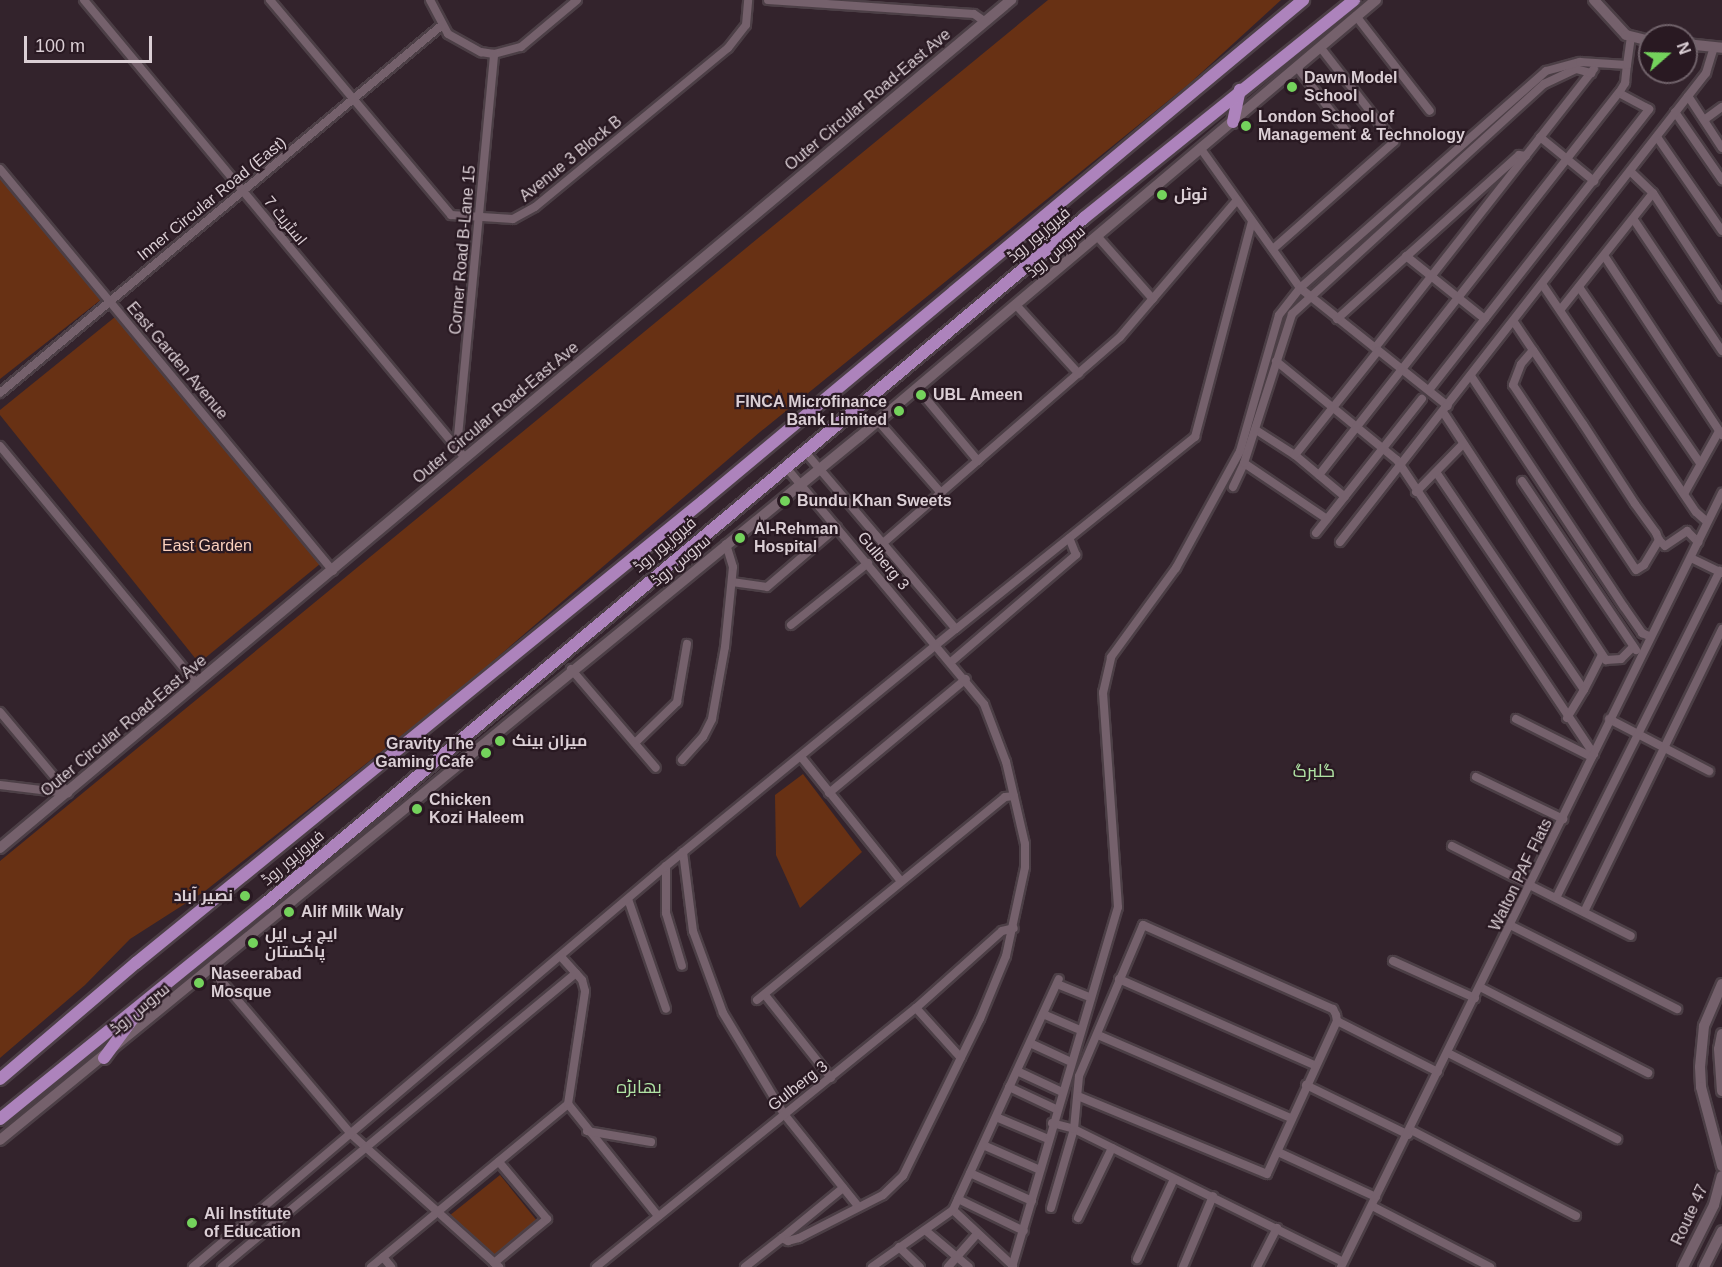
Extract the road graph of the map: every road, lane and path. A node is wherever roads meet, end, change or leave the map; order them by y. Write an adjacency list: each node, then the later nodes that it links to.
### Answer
1 (84, 0): 45 (street, اسٹریٹ 7)
2 (270, 0): 28 (street, Avenue 3 Block B)
3 (430, 0): 14 (street)
4 (578, 0): 20 (street)
5 (748, 0): 48 (street, Avenue 3 Block B)
6 (768, 0): 13 (street)
7 (1011, 0): 13 (street, Outer Circular Road-East Ave)
8 (1304, 0): 200 (main road, فیروزپور روڈ)
9 (1354, 0): 25 (main road, فیروزپور روڈ)
10 (1376, 0): 12 (street, سروس روڈ)
11 (1593, 0): 15 (street)
12 (1356, 16): 18 (street, سروس روڈ); 30 (street)
13 (984, 21): 93 (street, Outer Circular Road-East Ave)
14 (441, 27): 20 (street); 28 (street, Inner Circular Road (East))
15 (1632, 38): 16 (street); 22 (street)
16 (1638, 39)
17 (1698, 45): 19 (street)
18 (1320, 47): 23 (street, سروس روڈ); 53 (street)
19 (1718, 47): 27 (street)
20 (494, 54): 48 (street, Corner Road B-Lane 15)
21 (1597, 63): 22 (street); 24 (street); 59 (street)
22 (1627, 65): 26 (street)
23 (1297, 67): 33 (street, سروس روڈ); 34 (street)
24 (1591, 73): 36 (street); 60 (street)
25 (1240, 90): 33 (main road); 91 (main road, فیروزپور روڈ)
26 (1619, 93): 40 (street); 44 (street)
27 (1688, 96): 31 (street); 32 (street)
28 (354, 99): 45 (street, Inner Circular Road (East)); 48 (street, Avenue 3 Block B)
29 (1722, 107): 32 (street)
30 (1430, 111)
31 (1675, 112): 35 (street); 43 (street)
32 (1704, 120): 37 (street)
33 (1233, 122): 38 (street, سروس روڈ)
34 (1350, 136)
35 (1658, 137): 42 (street); 51 (street)
36 (1540, 138): 39 (street); 40 (street)
37 (1722, 148)
38 (1201, 149): 47 (street); 52 (street, سروس روڈ)
39 (1526, 156): 54 (street); 56 (street)
40 (1568, 159): 44 (street); 61 (street)
41 (0, 169): 64 (street, East Garden Avenue)
42 (1630, 171): 46 (street); 57 (street)
43 (1722, 180)
44 (1594, 181): 68 (street)
45 (242, 191): 64 (street, Inner Circular Road (East)); 89 (street, اسٹریٹ 7)
46 (1653, 193): 49 (street); 62 (street)
47 (1237, 200): 50 (street); 63 (street)
48 (479, 219): 89 (street, Corner Road B-Lane 15)
49 (1634, 220): 55 (street); 72 (street)
50 (1252, 221): 53 (street); 114 (street)
51 (1722, 231)
52 (1097, 236): 63 (street); 65 (street, سروس روڈ)
53 (1274, 249): 59 (street)
54 (1407, 256): 56 (street); 67 (street)
55 (1605, 257): 58 (street); 86 (street)
56 (1431, 277): 61 (street); 70 (street)
57 (1542, 284): 66 (street); 69 (street)
58 (1580, 287): 66 (street); 96 (street)
59 (1300, 288): 60 (street); 179 (street)
60 (1309, 296): 67 (street); 73 (street)
61 (1459, 298): 68 (street); 74 (street)
62 (1722, 298)
63 (1153, 299): 75 (street)
64 (110, 300): 79 (street, Inner Circular Road (East)); 122 (street, East Garden Avenue)
65 (1016, 305): 75 (street); 77 (street, سروس روڈ)
66 (1561, 309): 108 (street)
67 (1337, 319): 70 (street)
68 (1485, 320): 78 (street)
69 (1514, 322): 71 (street); 76 (street)
70 (1376, 349): 74 (street); 81 (street)
71 (1533, 350): 115 (street); 115 (street)
72 (1722, 351)
73 (1276, 361): 81 (street); 85 (street)
74 (1403, 370): 78 (street); 84 (street)
75 (1079, 374): 94 (street)
76 (1471, 376): 82 (street); 128 (street)
77 (917, 388): 83 (street, سروس روڈ); 94 (street)
78 (1429, 390): 82 (street)
79 (0, 393)
80 (1422, 399): 90 (street)
81 (1334, 406): 84 (street); 92 (street)
82 (1445, 409): 87 (street); 97 (street)
83 (878, 421): 99 (street, سروس روڈ); 106 (street)
84 (1359, 427): 90 (street); 101 (street)
85 (1256, 430): 92 (street); 95 (street)
86 (1720, 433): 96 (street)
87 (1463, 444): 100 (street); 133 (street)
88 (0, 446): 137 (street)
89 (457, 447): 93 (street, اسٹریٹ 7)
90 (1384, 447): 97 (street); 109 (street)
91 (806, 453): 98 (main road, فیروزپور روڈ); 99 (street)
92 (1295, 455): 101 (street)
93 (465, 458): 122 (street, Outer Circular Road-East Ave)
94 (978, 461): 106 (street)
95 (1244, 463): 104 (street); 110 (street)
96 (1700, 463): 108 (street)
97 (1399, 467): 105 (street); 116 (street)
98 (787, 468): 103 (street, Gulberg 3); 178 (main road, فیروزپور روڈ)
99 (819, 469): 103 (street, سروس روڈ); 118 (street)
100 (1436, 472): 105 (street); 138 (street)
101 (1319, 475): 109 (street)
102 (1522, 481): 131 (street)
103 (801, 483): 112 (street, Gulberg 3); 119 (street, سروس روڈ)
104 (1233, 487)
105 (1416, 492): 140 (street)
106 (941, 493): 118 (street)
107 (1722, 493): 111 (street, Walton PAF Flats)
108 (1684, 494): 111 (street)
109 (1345, 496): 110 (street)
110 (1327, 519): 113 (street)
111 (1707, 522): 117 (street, Walton PAF Flats)
112 (837, 527): 121 (street, Gulberg 3); 124 (street)
113 (1316, 533)
114 (1069, 538): 126 (street); 134 (street)
115 (1659, 540): 117 (street)
116 (1340, 542)
117 (1698, 542): 120 (street, Walton PAF Flats)
118 (882, 543): 126 (street)
119 (726, 544): 124 (street); 135 (street, سروس روڈ)
120 (1691, 558): 123 (street); 128 (street, Walton PAF Flats)
121 (868, 563): 125 (street); 130 (street, Gulberg 3)
122 (333, 571): 137 (street, Outer Circular Road-East Ave)
123 (1721, 572): 143 (street)
124 (732, 582): 148 (street)
125 (791, 625)
126 (956, 629): 130 (street)
127 (1722, 629): 145 (street)
128 (1649, 636): 132 (street, Walton PAF Flats)
129 (687, 644): 144 (street)
130 (935, 645): 134 (street, Gulberg 3); 147 (street)
131 (1632, 648): 132 (street); 133 (street)
132 (1641, 652): 142 (street, Walton PAF Flats)
133 (1602, 655): 138 (street)
134 (951, 662): 136 (street, Gulberg 3)
135 (571, 669): 144 (street); 172 (street, سروس روڈ)
136 (966, 679): 154 (street); 155 (street, Gulberg 3)
137 (196, 683): 153 (street, Outer Circular Road-East Ave)
138 (1584, 690): 140 (street)
139 (0, 712): 153 (street)
140 (1567, 718): 146 (street)
141 (1516, 719): 146 (street)
142 (1609, 719): 143 (street); 146 (street, Walton PAF Flats)
143 (1637, 734): 145 (street); 163 (street)
144 (635, 743): 149 (street)
145 (1663, 748): 150 (street); 165 (street)
146 (1593, 756): 156 (street, Walton PAF Flats)
147 (802, 758): 154 (street); 159 (street)
148 (682, 760)
149 (656, 768)
150 (1709, 771)
151 (1476, 777): 156 (street)
152 (0, 785): 153 (street)
153 (68, 793): 158 (street, Outer Circular Road-East Ave)
154 (829, 793): 161 (street)
155 (1014, 796): 161 (street); 167 (street, Gulberg 3)
156 (1563, 819): 162 (street, Walton PAF Flats)
157 (1452, 846): 162 (street)
158 (0, 848)
159 (683, 852): 160 (street); 208 (street)
160 (666, 866): 164 (street); 171 (street)
161 (901, 881): 177 (street)
162 (1531, 886): 163 (street); 166 (street, Walton PAF Flats)
163 (1556, 898): 165 (street)
164 (628, 899): 169 (street); 183 (street)
165 (1584, 912): 168 (street)
166 (1512, 926): 176 (street, Walton PAF Flats); 184 (street)
167 (1014, 928): 182 (street, Gulberg 3); 193 (street, Gulberg 3)
168 (1631, 936)
169 (561, 957): 173 (street); 216 (street)
170 (1393, 961): 180 (street)
171 (682, 966)
172 (212, 970): 192 (street, سروس روڈ); 216 (street)
173 (576, 973): 206 (street); 222 (street)
174 (1119, 979): 186 (street); 189 (street); 195 (street)
175 (1722, 984): 226 (street)
176 (1480, 987): 180 (street, Walton PAF Flats); 198 (street)
177 (765, 995): 181 (street); 199 (street)
178 (148, 998): 192 (main road); 211 (main road, فیروزپور روڈ)
179 (1090, 998): 185 (street); 187 (street)
180 (1474, 998): 191 (street, Walton PAF Flats)
181 (757, 1000)
182 (916, 1008): 193 (street); 199 (street, Gulberg 3)
183 (666, 1009)
184 (1677, 1009)
185 (1043, 1014): 187 (street); 190 (street)
186 (1337, 1020): 195 (street); 197 (street)
187 (1080, 1030): 194 (street)
188 (1722, 1034): 203 (street)
189 (1098, 1035): 205 (street); 210 (street)
190 (1030, 1043): 194 (street); 196 (street)
191 (1448, 1053): 197 (street, Walton PAF Flats); 218 (street)
192 (104, 1058): 219 (street, سروس روڈ)
193 (961, 1058): 236 (street, Gulberg 3)
194 (1071, 1062): 204 (street)
195 (1314, 1065): 201 (street)
196 (1017, 1071): 202 (street); 204 (street)
197 (1438, 1072): 215 (street, Walton PAF Flats)
198 (1648, 1073)
199 (831, 1078): 208 (street, Gulberg 3)
200 (0, 1079)
201 (1306, 1086): 210 (street); 215 (street)
202 (1010, 1087): 207 (street); 209 (street)
203 (1722, 1091)
204 (1062, 1092): 207 (street)
205 (1078, 1096): 213 (street); 224 (street)
206 (568, 1104): 214 (street); 225 (street)
207 (1056, 1109): 212 (street)
208 (784, 1114): 231 (street); 241 (street, Gulberg 3)
209 (996, 1117): 217 (street); 221 (street)
210 (1292, 1118): 224 (street)
211 (0, 1119)
212 (1052, 1123): 213 (street); 217 (street)
213 (1074, 1129): 223 (street); 238 (street)
214 (587, 1131): 220 (street); 241 (street)
215 (1410, 1132): 233 (street, Walton PAF Flats); 242 (street)
216 (351, 1134): 222 (street); 257 (street)
217 (1048, 1139): 227 (street)
218 (1617, 1139)
219 (0, 1140)
220 (651, 1142)
221 (983, 1145): 227 (street); 228 (street)
222 (365, 1148): 240 (street); 258 (street)
223 (1112, 1148): 230 (street); 243 (street)
224 (1278, 1152): 233 (street)
225 (499, 1162): 240 (street); 256 (street)
226 (1722, 1166)
227 (1040, 1170): 235 (street)
228 (970, 1173): 234 (street); 235 (street)
229 (1722, 1176): 271 (street, Route 47)
230 (1174, 1179): 232 (street); 253 (street)
231 (843, 1188): 236 (street); 249 (street)
232 (1214, 1196): 244 (street); 268 (street)
233 (1376, 1197): 237 (street, Walton PAF Flats)
234 (958, 1199): 239 (street); 246 (street)
235 (1032, 1201): 246 (street)
236 (858, 1206): 249 (street, Gulberg 3)
237 (1372, 1206): 255 (street, Walton PAF Flats); 270 (street)
238 (1051, 1208)
239 (953, 1210): 245 (street); 248 (street)
240 (437, 1212): 251 (street); 256 (street)
241 (658, 1216): 261 (street, Gulberg 3)
242 (1576, 1216)
243 (1078, 1218)
244 (1277, 1228): 255 (street); 269 (street)
245 (925, 1230): 250 (street); 252 (street)
246 (1024, 1231): 267 (street)
247 (1722, 1232): 272 (street)
248 (977, 1234): 252 (street); 267 (street)
249 (782, 1238): 262 (street, Gulberg 3)
250 (899, 1247): 254 (street); 263 (street)
251 (383, 1257): 259 (street); 260 (street)
252 (957, 1257): 265 (street); 266 (street)
253 (1137, 1259)
254 (910, 1264): 264 (street)
255 (1342, 1264)
256 (497, 1265)
257 (193, 1267)
258 (222, 1267)
259 (371, 1267)
260 (391, 1267)
261 (597, 1267)
262 (745, 1267)
263 (872, 1267)
264 (920, 1267)
265 (948, 1267)
266 (969, 1267)
267 (1013, 1267)
268 (1183, 1267)
269 (1257, 1267)
270 (1490, 1267)
271 (1683, 1267)
272 (1704, 1267)

